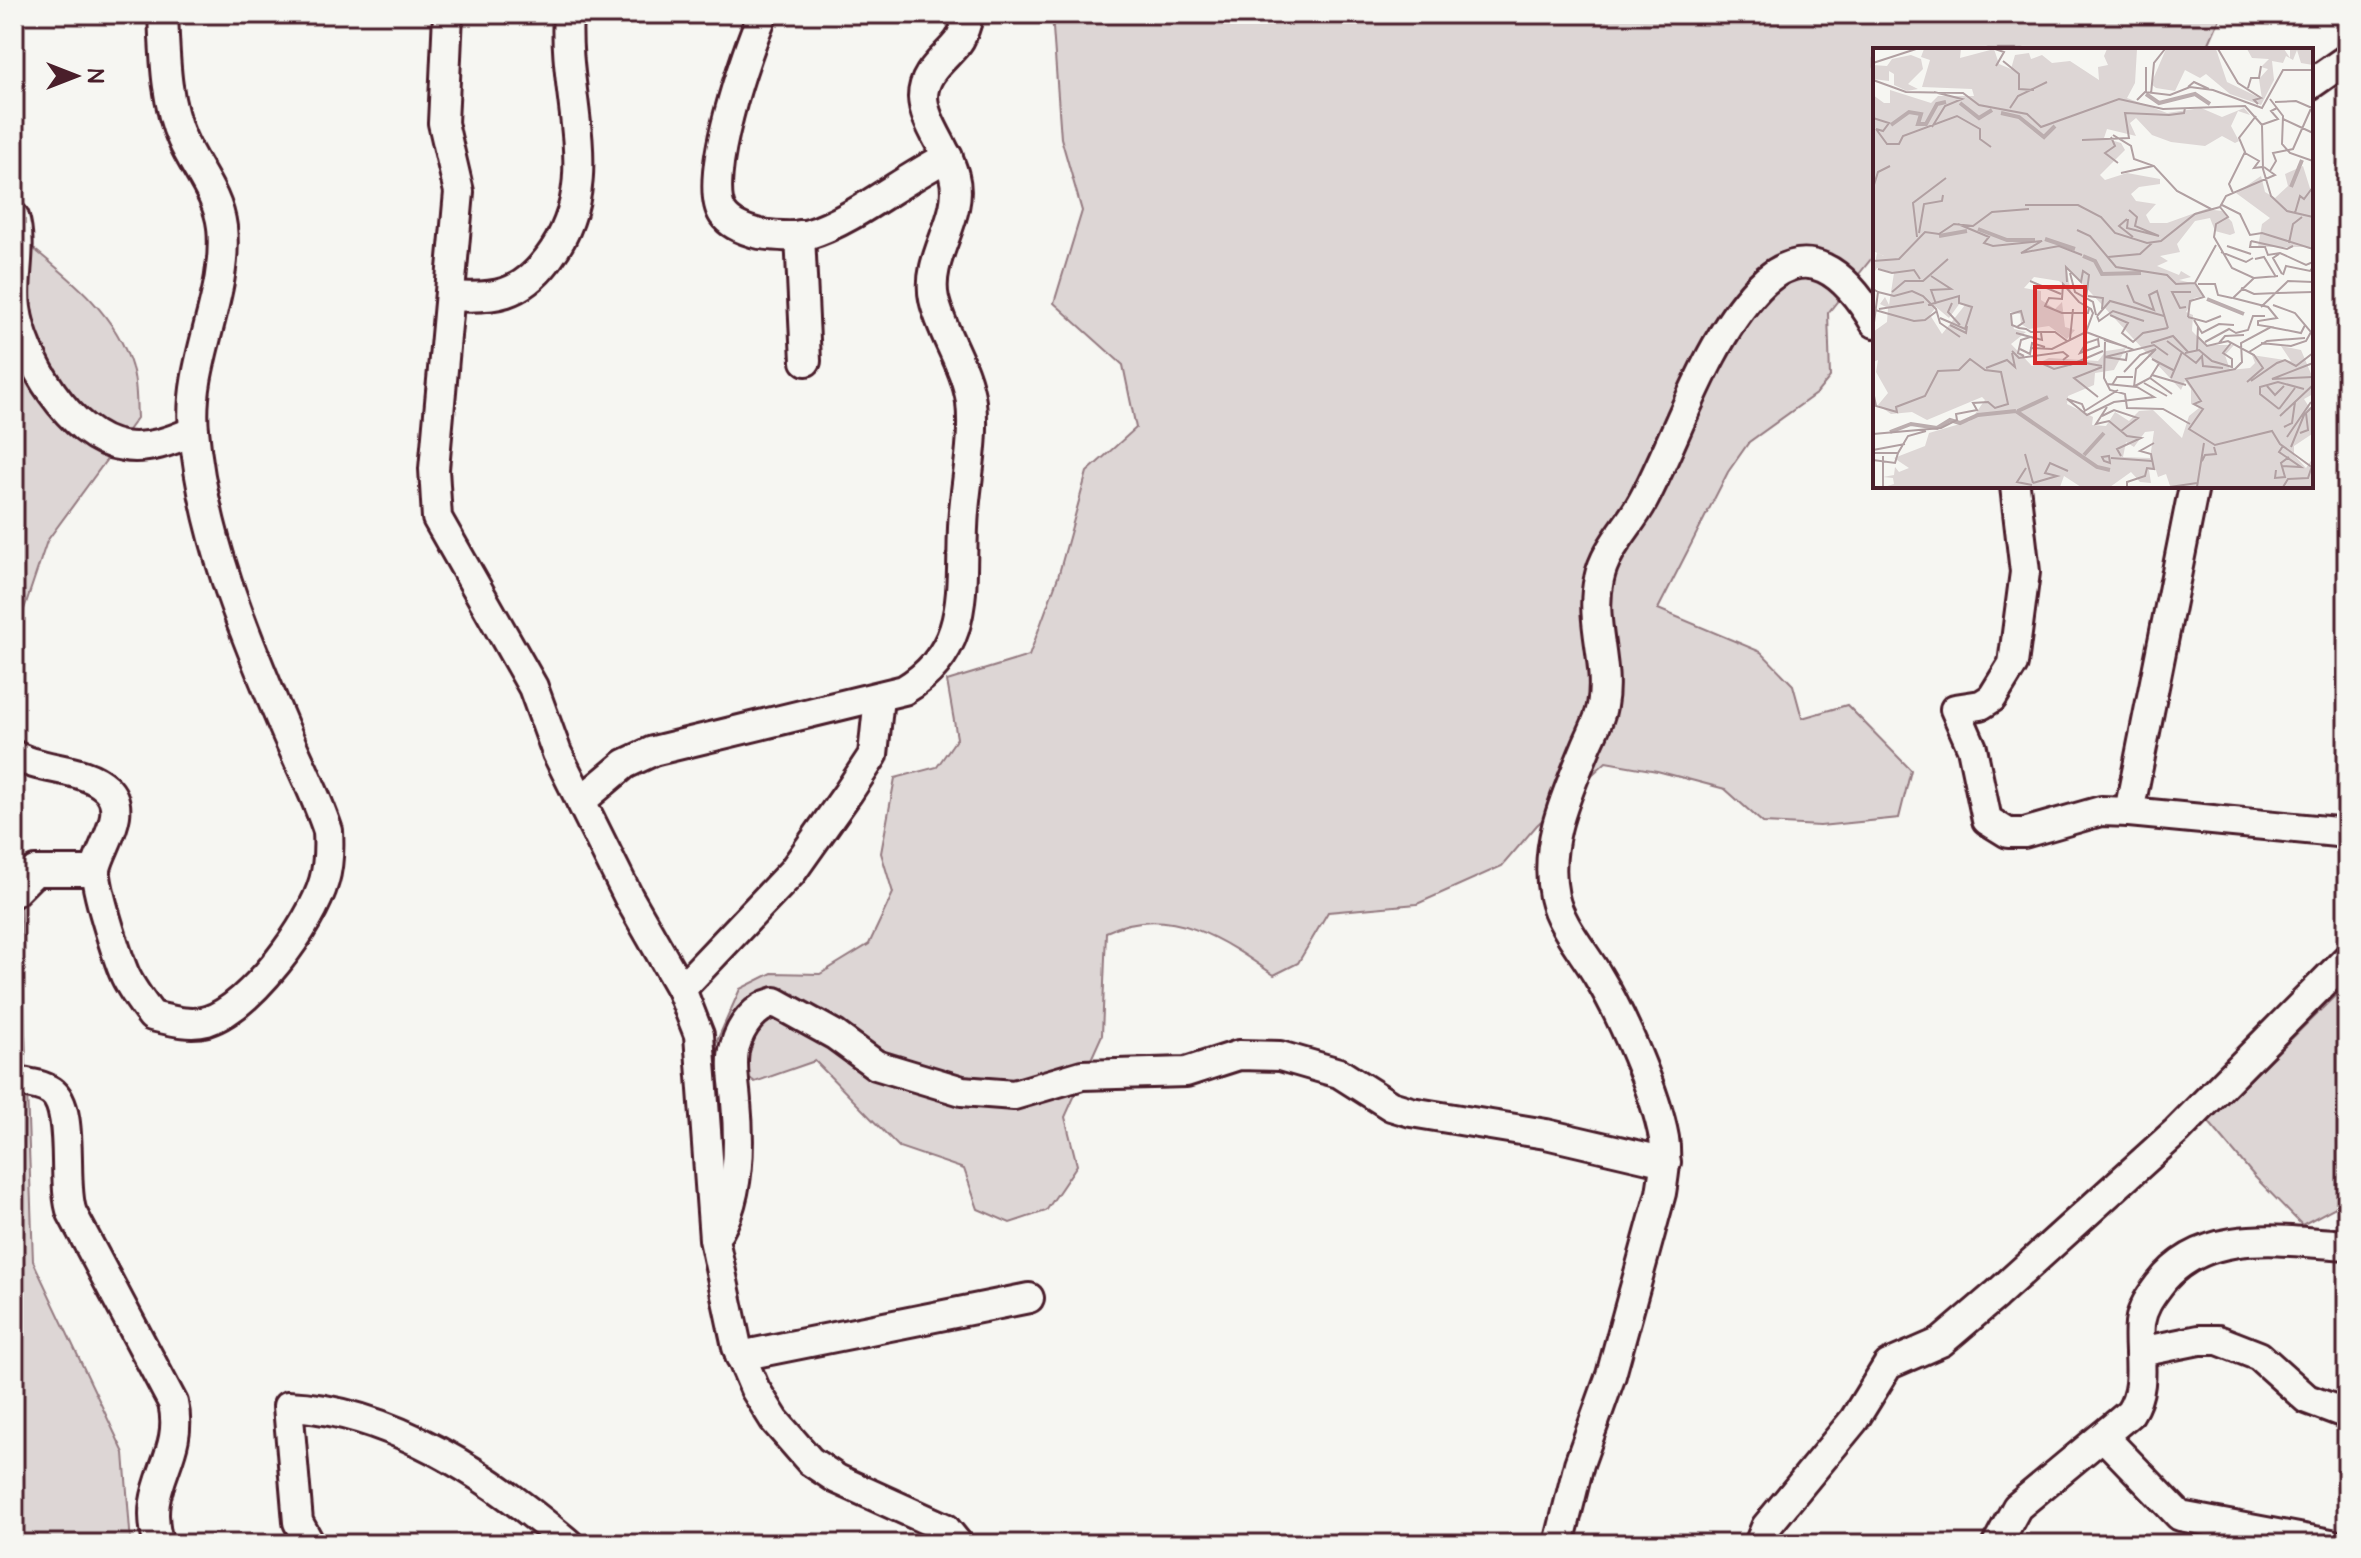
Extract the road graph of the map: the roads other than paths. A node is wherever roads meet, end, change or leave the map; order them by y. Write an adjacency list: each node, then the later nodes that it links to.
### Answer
1 (163, 14): 14 (street)
2 (448, 14): 11 (street)
3 (568, 14): 11 (street)
4 (763, 14): 10 (street)
5 (969, 14): 8 (street)
6 (2347, 59): 7 (street)
7 (2313, 83)
8 (948, 157): 10 (street); 17 (street)
9 (14, 217): 14 (street)
10 (800, 235): 13 (street)
11 (451, 296): 19 (street)
12 (1873, 320): 27 (street)
13 (806, 361)
14 (194, 431): 22 (street)
15 (2015, 488): 20 (street)
16 (2194, 488): 20 (street)
17 (879, 697): 19 (street); 25 (street)
18 (14, 755): 22 (street)
19 (581, 801): 25 (street)
20 (2129, 812): 21 (street)
21 (2347, 833)
22 (95, 871): 23 (street)
23 (14, 892)
24 (2347, 959): 40 (street)
25 (681, 989): 28 (street)
26 (14, 1081): 35 (street)
27 (1666, 1162): 28 (street); 39 (street)
28 (714, 1239): 32 (street)
29 (2347, 1245): 31 (street)
30 (1029, 1298): 32 (street)
31 (2140, 1352): 33 (street); 34 (street)
32 (740, 1356): 38 (street)
33 (2347, 1414)
34 (2103, 1436): 41 (street); 42 (street)
35 (159, 1544)
36 (310, 1544): 37 (street)
37 (569, 1544)
38 (958, 1544)
39 (1559, 1544)
40 (1759, 1544)
41 (1997, 1544)
42 (2331, 1544)

